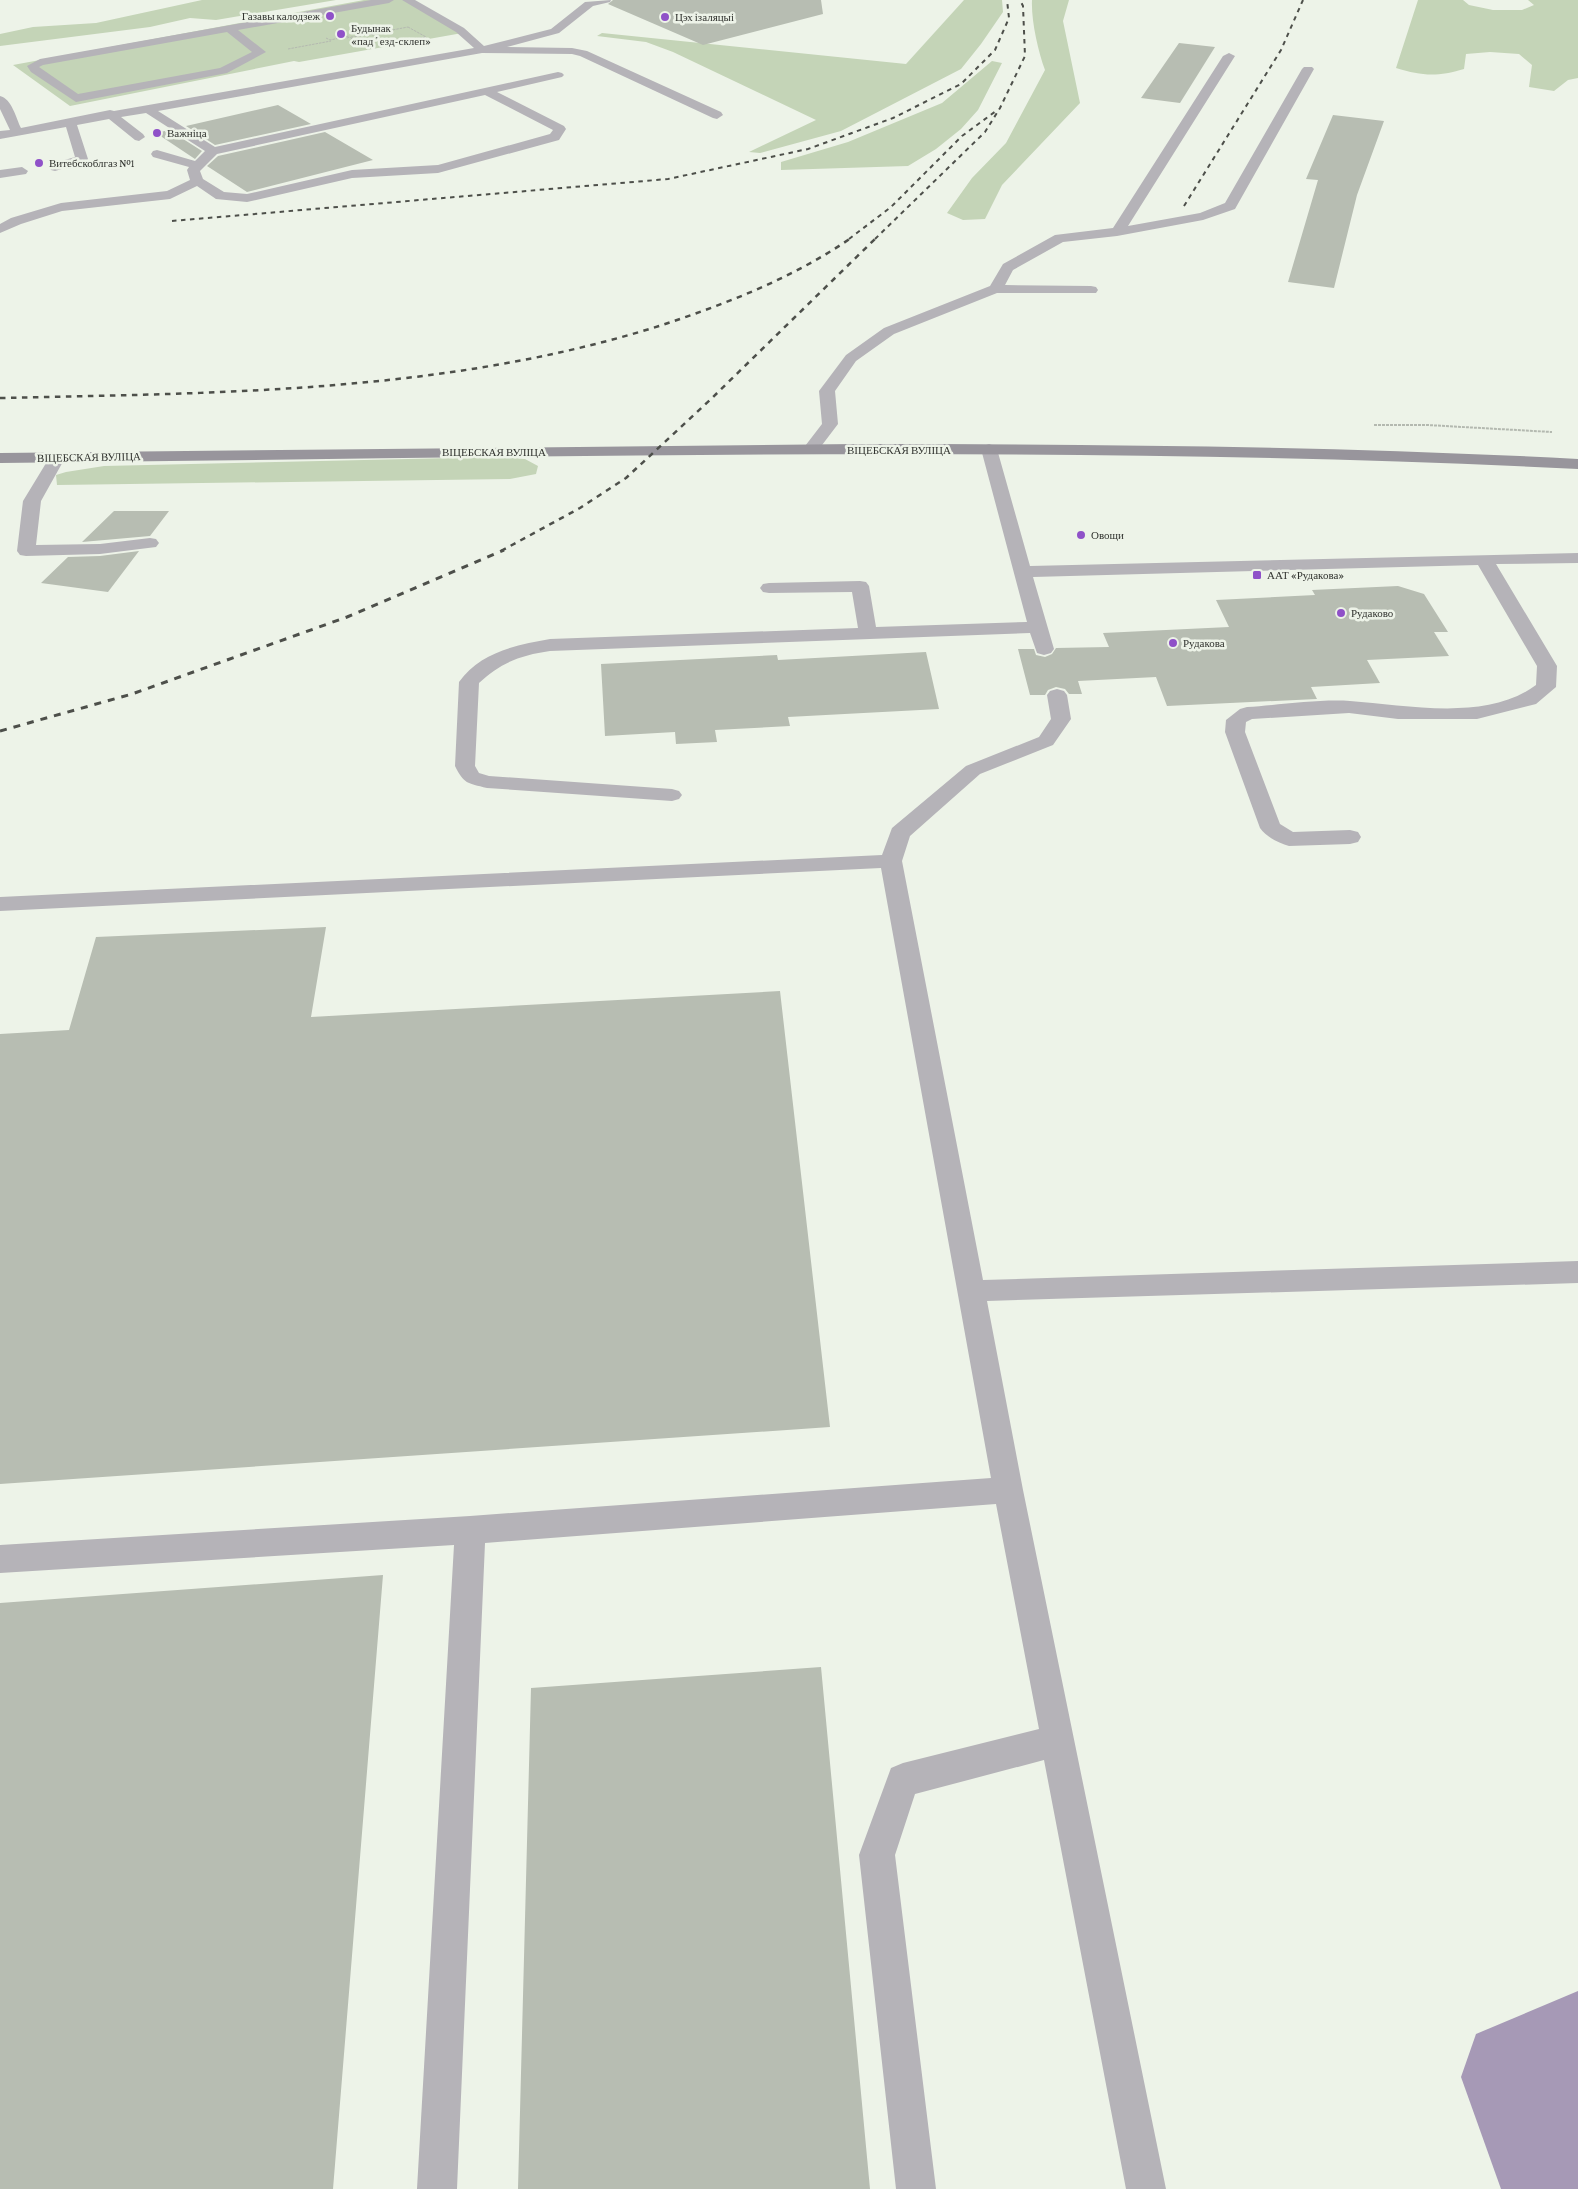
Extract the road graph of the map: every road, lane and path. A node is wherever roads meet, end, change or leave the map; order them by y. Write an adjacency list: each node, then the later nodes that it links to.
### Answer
1 (389, 0): 4 (lane)
2 (407, 0): 8 (lane)
3 (606, 0): 13 (lane)
4 (228, 28): 4 (lane)
5 (365, 33): 7 (path)
6 (359, 34): 9 (path)
7 (371, 34)
8 (468, 36): 10 (lane); 13 (lane)
9 (350, 38): 11 (path); 12 (path)
10 (448, 40)
11 (360, 46)
12 (282, 50)
13 (482, 50): 18 (lane); 24 (lane)
14 (1229, 56): 38 (lane)
15 (1308, 68): 38 (lane)
16 (283, 71): 18 (lane)
17 (558, 75): 19 (lane)
18 (296, 82): 21 (lane)
19 (487, 91): 32 (lane); 36 (lane)
20 (0, 100): 27 (lane)
21 (146, 108): 22 (lane); 32 (lane)
22 (130, 111): 23 (lane); 26 (lane)
23 (110, 114): 25 (lane); 29 (lane)
24 (717, 115)
25 (70, 122): 27 (lane); 33 (lane)
26 (144, 122)
27 (17, 132): 28 (lane)
28 (0, 136)
29 (139, 137)
30 (184, 149): 32 (lane)
31 (157, 154): 32 (lane)
32 (206, 159): 36 (lane)
33 (55, 167)
34 (22, 171): 35 (lane)
35 (0, 174)
36 (197, 180): 37 (lane)
37 (0, 229)
38 (1117, 232): 39 (lane)
39 (995, 289): 40 (lane); 42 (lane)
40 (1091, 290)
41 (989, 449): 42 (main road, ВІЦЕБСКАЯ ВУЛІЦА); 45 (main road, ВІЦЕБСКАЯ ВУЛІЦА); 49 (lane)
42 (810, 450): 44 (main road, ВІЦЕБСКАЯ ВУЛІЦА)
43 (0, 458): 44 (main road, ВІЦЕБСКАЯ ВУЛІЦА)
44 (56, 458): 46 (lane)
45 (1578, 464)
46 (150, 543)
47 (1578, 558): 48 (lane)
48 (1484, 559): 49 (lane); 56 (lane)
49 (1022, 572): 51 (lane)
50 (769, 588): 52 (lane)
51 (1038, 627): 52 (lane); 53 (lane)
52 (868, 633): 55 (lane)
53 (1044, 649)
54 (1057, 695): 57 (lane)
55 (672, 794)
56 (1350, 837)
57 (891, 861): 58 (lane); 60 (lane)
58 (0, 904)
59 (1578, 1272): 60 (lane)
60 (970, 1291): 61 (lane)
61 (1008, 1490): 62 (lane); 64 (lane)
62 (470, 1530): 63 (lane); 65 (lane)
63 (0, 1559)
64 (1057, 1741): 66 (lane); 67 (lane)
65 (437, 2189)
66 (916, 2189)
67 (1146, 2189)

